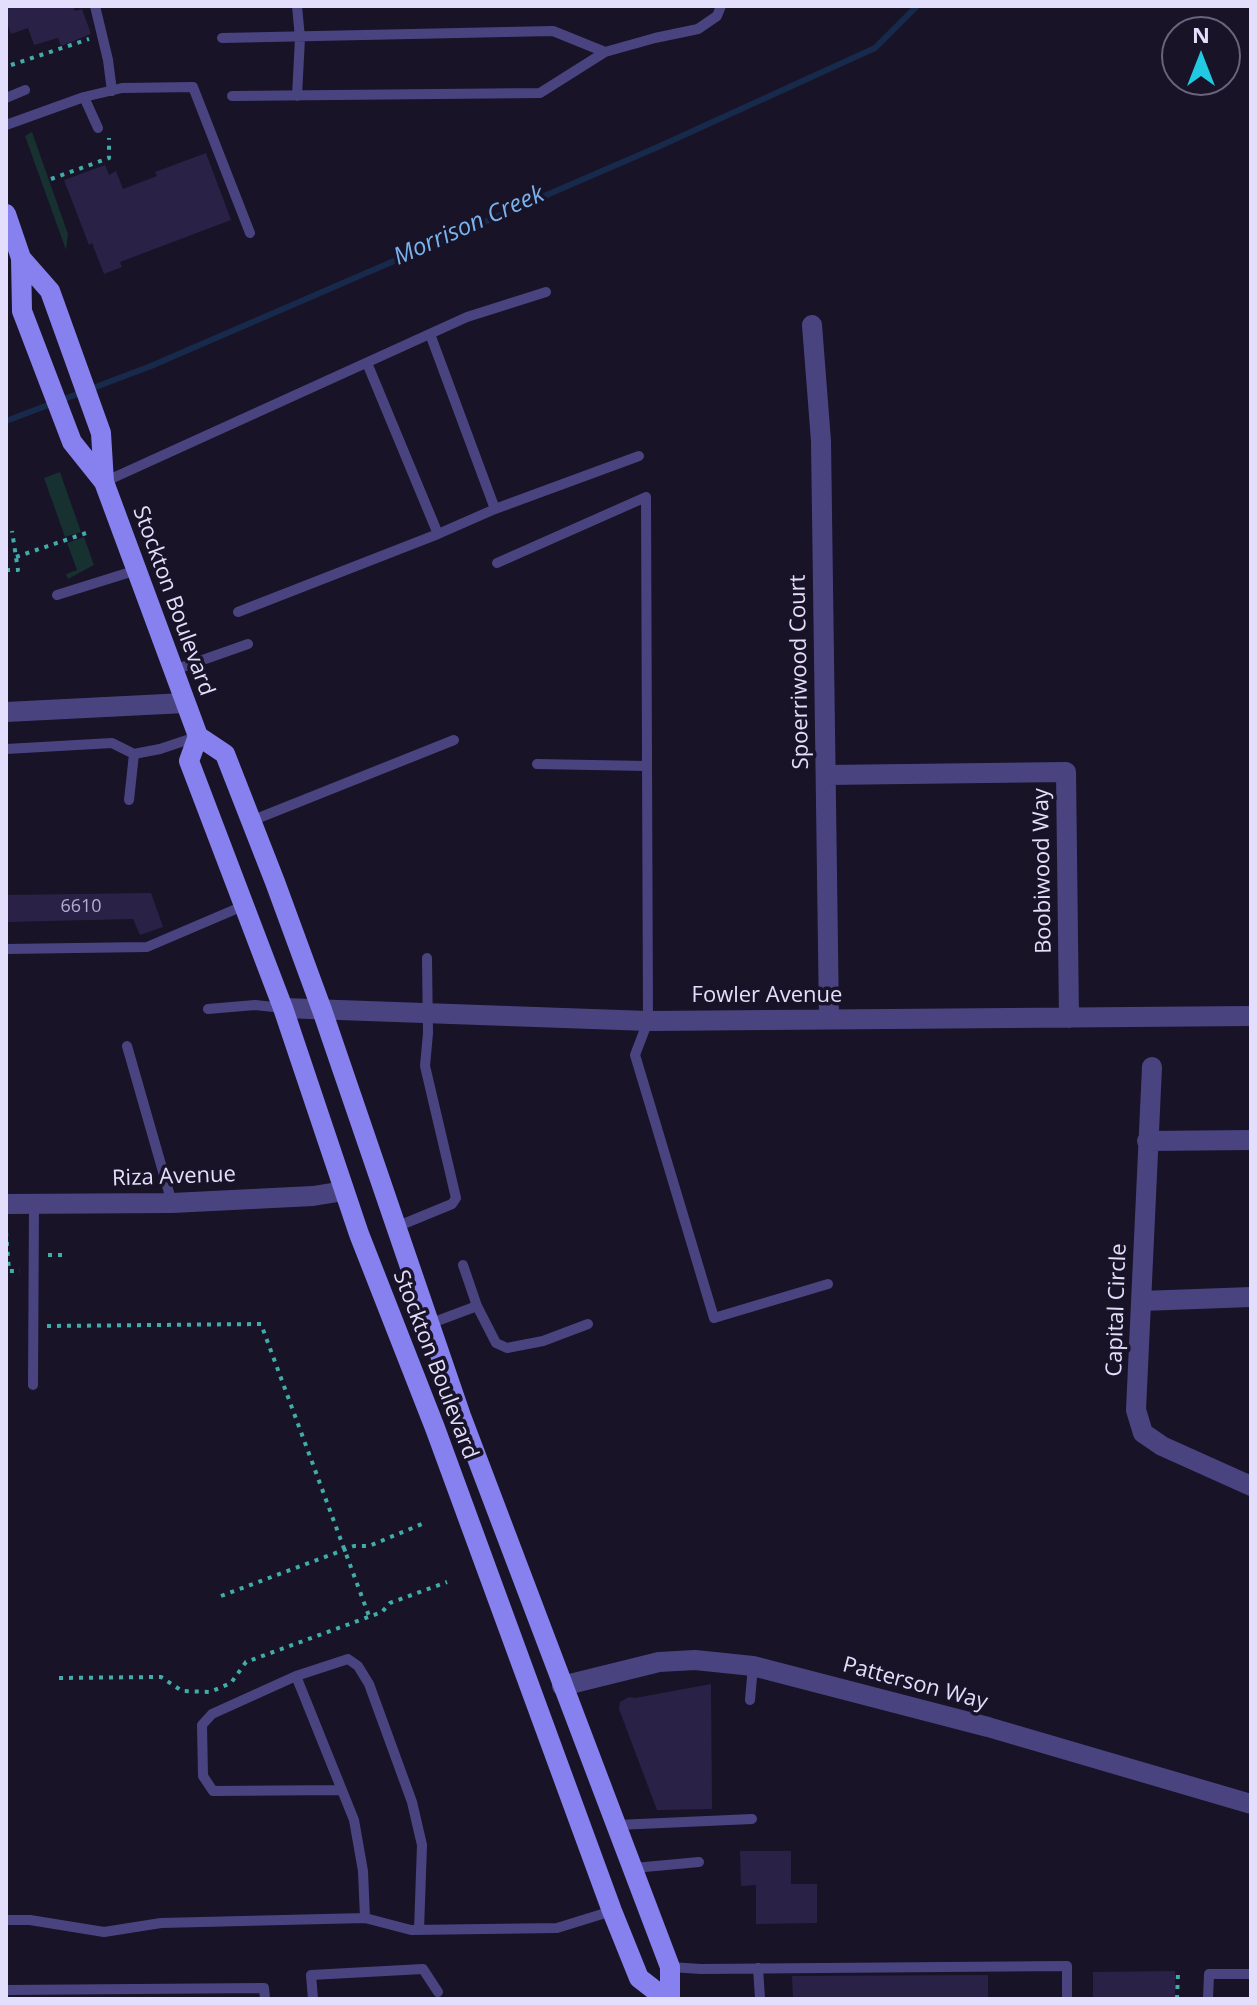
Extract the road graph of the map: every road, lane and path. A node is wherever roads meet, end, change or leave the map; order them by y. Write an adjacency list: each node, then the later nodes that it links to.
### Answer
1 (95, 6): 10 (lane)
2 (297, 6): 6 (lane)
3 (721, 6): 7 (lane)
4 (94, 37): 8 (path)
5 (222, 38): 6 (lane)
6 (300, 38): 7 (lane); 12 (lane)
7 (605, 52): 12 (lane)
8 (11, 65)
9 (25, 90): 14 (lane)
10 (112, 91): 13 (lane); 18 (lane)
11 (232, 96): 12 (lane)
12 (297, 96)
13 (84, 97): 15 (lane); 16 (lane)
14 (6, 98)
15 (6, 125)
16 (98, 128)
17 (6, 214): 19 (main road, Stockton Boulevard)
18 (250, 233)
19 (21, 258): 25 (main road, Stockton Boulevard); 25 (main road, Stockton Boulevard)
20 (546, 292): 22 (lane)
21 (812, 325): 46 (street, Spoerriwood Court)
22 (430, 334): 23 (lane); 26 (lane)
23 (367, 363): 25 (lane); 29 (lane)
24 (639, 456): 26 (lane)
25 (104, 482): 33 (main road, Stockton Boulevard)
26 (495, 509): 29 (lane)
27 (12, 531): 30 (path)
28 (86, 533): 30 (path)
29 (438, 534): 35 (lane)
30 (16, 557): 32 (path)
31 (497, 563): 45 (lane)
32 (6, 570)
33 (137, 570): 34 (lane); 37 (main road, Stockton Boulevard)
34 (57, 595)
35 (238, 612)
36 (248, 644): 37 (lane)
37 (174, 670): 38 (main road, Stockton Boulevard)
38 (185, 703): 39 (street); 40 (main road, Stockton Boulevard)
39 (6, 712)
40 (198, 736): 43 (lane); 48 (main road, Stockton Boulevard); 49 (main road, Stockton Boulevard)
41 (454, 740): 48 (lane)
42 (6, 749): 43 (lane)
43 (134, 754): 47 (lane)
44 (537, 764): 45 (lane)
45 (647, 766): 59 (lane)
46 (826, 775): 57 (street, Boobiwood Way); 58 (street, Spoerriwood Court)
47 (129, 800)
48 (251, 821): 54 (main road, Stockton Boulevard)
49 (243, 906): 50 (lane); 52 (main road, Stockton Boulevard)
50 (6, 949)
51 (427, 958): 55 (lane)
52 (283, 1008): 53 (lane); 54 (street, Fowler Avenue); 65 (main road, Stockton Boulevard)
53 (208, 1009)
54 (322, 1010): 55 (street, Fowler Avenue); 64 (main road, Stockton Boulevard)
55 (429, 1012): 59 (street, Fowler Avenue); 69 (lane)
56 (1251, 1016): 57 (street, Fowler Avenue)
57 (1069, 1018): 58 (street, Fowler Avenue)
58 (829, 1019): 59 (street, Fowler Avenue)
59 (648, 1021): 74 (lane)
60 (127, 1046): 67 (lane)
61 (1152, 1067): 63 (street, Capital Circle)
62 (1251, 1140): 63 (street)
63 (1147, 1141): 77 (street, Capital Circle)
64 (378, 1176): 65 (main road); 69 (main road, Stockton Boulevard)
65 (344, 1191): 67 (street, Riza Avenue); 86 (main road, Stockton Boulevard)
66 (6, 1203): 68 (street, Riza Avenue)
67 (172, 1203): 68 (street, Riza Avenue)
68 (34, 1204): 73 (lane)
69 (396, 1227): 80 (main road, Stockton Boulevard)
70 (6, 1232): 73 (path)
71 (66, 1255): 73 (path)
72 (463, 1265): 78 (lane)
73 (34, 1270): 83 (lane)
74 (828, 1284)
75 (1230, 1297): 76 (street); 77 (street); 79 (street)
76 (1251, 1297)
77 (1142, 1301): 84 (street, Capital Circle)
78 (477, 1306): 80 (lane); 81 (lane)
79 (1251, 1307)
80 (429, 1324): 94 (main road, Stockton Boulevard)
81 (588, 1324)
82 (42, 1326): 87 (path)
83 (33, 1385)
84 (1251, 1486)
85 (422, 1524): 87 (path)
86 (472, 1528): 94 (main road); 102 (main road, Stockton Boulevard)
87 (344, 1550): 89 (path); 90 (path)
88 (447, 1582): 90 (path)
89 (221, 1596)
90 (369, 1616): 93 (path)
91 (753, 1666): 94 (street, Patterson Way); 95 (lane); 97 (street, Patterson Way)
92 (296, 1676): 96 (lane); 96 (lane); 105 (lane)
93 (59, 1678)
94 (562, 1686): 99 (main road, Stockton Boulevard)
95 (750, 1700)
96 (342, 1790): 103 (lane)
97 (1251, 1804)
98 (752, 1819): 99 (lane)
99 (617, 1825): 101 (main road, Stockton Boulevard)
100 (699, 1862): 101 (lane)
101 (634, 1868): 106 (main road, Stockton Boulevard)
102 (612, 1911): 105 (lane); 114 (main road, Stockton Boulevard)
103 (365, 1918): 104 (lane); 105 (lane)
104 (6, 1920)
105 (419, 1930)
106 (670, 1967): 107 (lane); 114 (main road, Stockton Boulevard)
107 (758, 1968): 115 (lane); 116 (lane)
108 (1178, 1973): 117 (path)
109 (1251, 1974): 118 (lane)
110 (6, 1990): 112 (lane)
111 (438, 1992): 113 (lane)
112 (265, 1999)
113 (313, 1999)
114 (668, 1999)
115 (760, 1999)
116 (1067, 1999)
117 (1177, 1999)
118 (1208, 1999)

